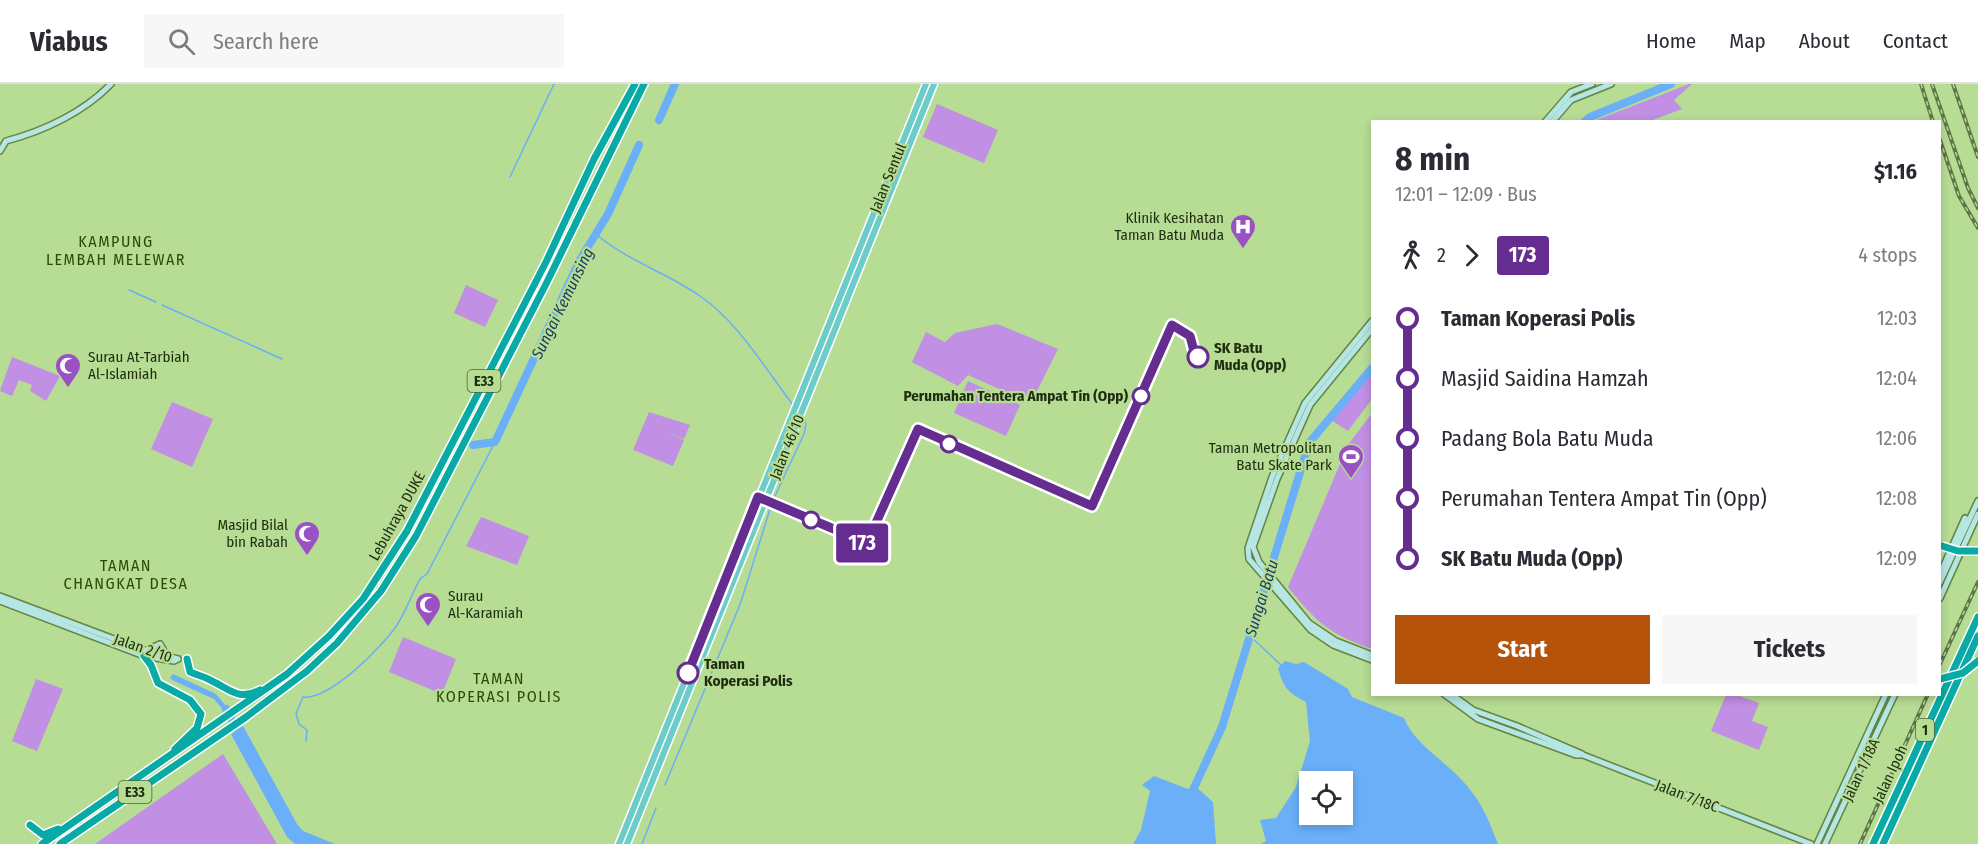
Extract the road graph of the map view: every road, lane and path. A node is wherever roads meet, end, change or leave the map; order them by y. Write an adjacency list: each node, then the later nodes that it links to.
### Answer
1 (111, 84): 12 (street)
2 (629, 84): 9 (highway)
3 (635, 84): 9 (highway, Lebuhraya DUKE / E33)
4 (645, 84): 54 (highway, Lebuhraya DUKE / E33)
5 (934, 84): 13 (main road, Jalan Sentul)
6 (1592, 84): 10 (street)
7 (1611, 84): 11 (street)
8 (925, 86): 14 (main road, Jalan Sentul)
9 (619, 113): 41 (highway, Lebuhraya DUKE / E33)
10 (1547, 120)
11 (1554, 120)
12 (0, 151)
13 (866, 251): 17 (main road, Jalan 46/10)
14 (852, 267): 17 (main road, Jalan 46/10)
15 (1371, 322): 23 (street)
16 (1371, 330): 23 (street)
17 (801, 402): 55 (main road, Jalan 46/10); 56 (main road, Jalan 46/10)
18 (1978, 501): 24 (street)
19 (1978, 514): 24 (street)
20 (1965, 518): 25 (street)
21 (1941, 545): 22 (highway, bridge)
22 (1978, 551)
23 (1260, 568): 31 (street)
24 (1949, 570): 26 (street); 27 (street)
25 (1941, 574)
26 (1941, 581)
27 (1941, 595)
28 (0, 596): 33 (street, Jalan 2/10)
29 (0, 601): 33 (street, Jalan 2/10)
30 (1978, 617): 60 (highway, Jalan Ipoh / 1)
31 (1312, 628): 34 (street); 38 (street)
32 (1978, 636): 61 (highway, Jalan Ipoh / 1)
33 (144, 653): 35 (street, Jalan 2/10); 35 (street); 36 (street, Jalan 2/10); 40 (highway)
34 (1371, 655)
35 (168, 656): 36 (street, Jalan 2/10)
36 (156, 658): 40 (highway)
37 (187, 659): 41 (highway)
38 (1371, 660)
39 (1978, 661): 42 (highway, bridge)
40 (154, 670): 50 (highway)
41 (284, 676): 50 (highway, Lebuhraya DUKE / E33)
42 (1941, 679)
43 (1447, 696): 47 (street)
44 (1453, 696): 47 (street)
45 (1885, 696): 58 (street, Jalan 1/18A)
46 (1894, 696): 59 (street, Jalan 1/18A)
47 (1466, 710): 48 (street)
48 (1563, 747): 49 (street, Jalan 7/18C); 49 (street)
49 (1583, 755): 57 (street, Jalan 7/18C)
50 (160, 763): 51 (highway, Lebuhraya DUKE / E33)
51 (86, 814): 52 (highway); 53 (highway, Lebuhraya DUKE / E33)
52 (30, 825)
53 (42, 844)
54 (60, 844)
55 (619, 844)
56 (627, 844)
57 (1811, 844)
58 (1817, 844)
59 (1825, 844)
60 (1873, 844)
61 (1883, 844)

